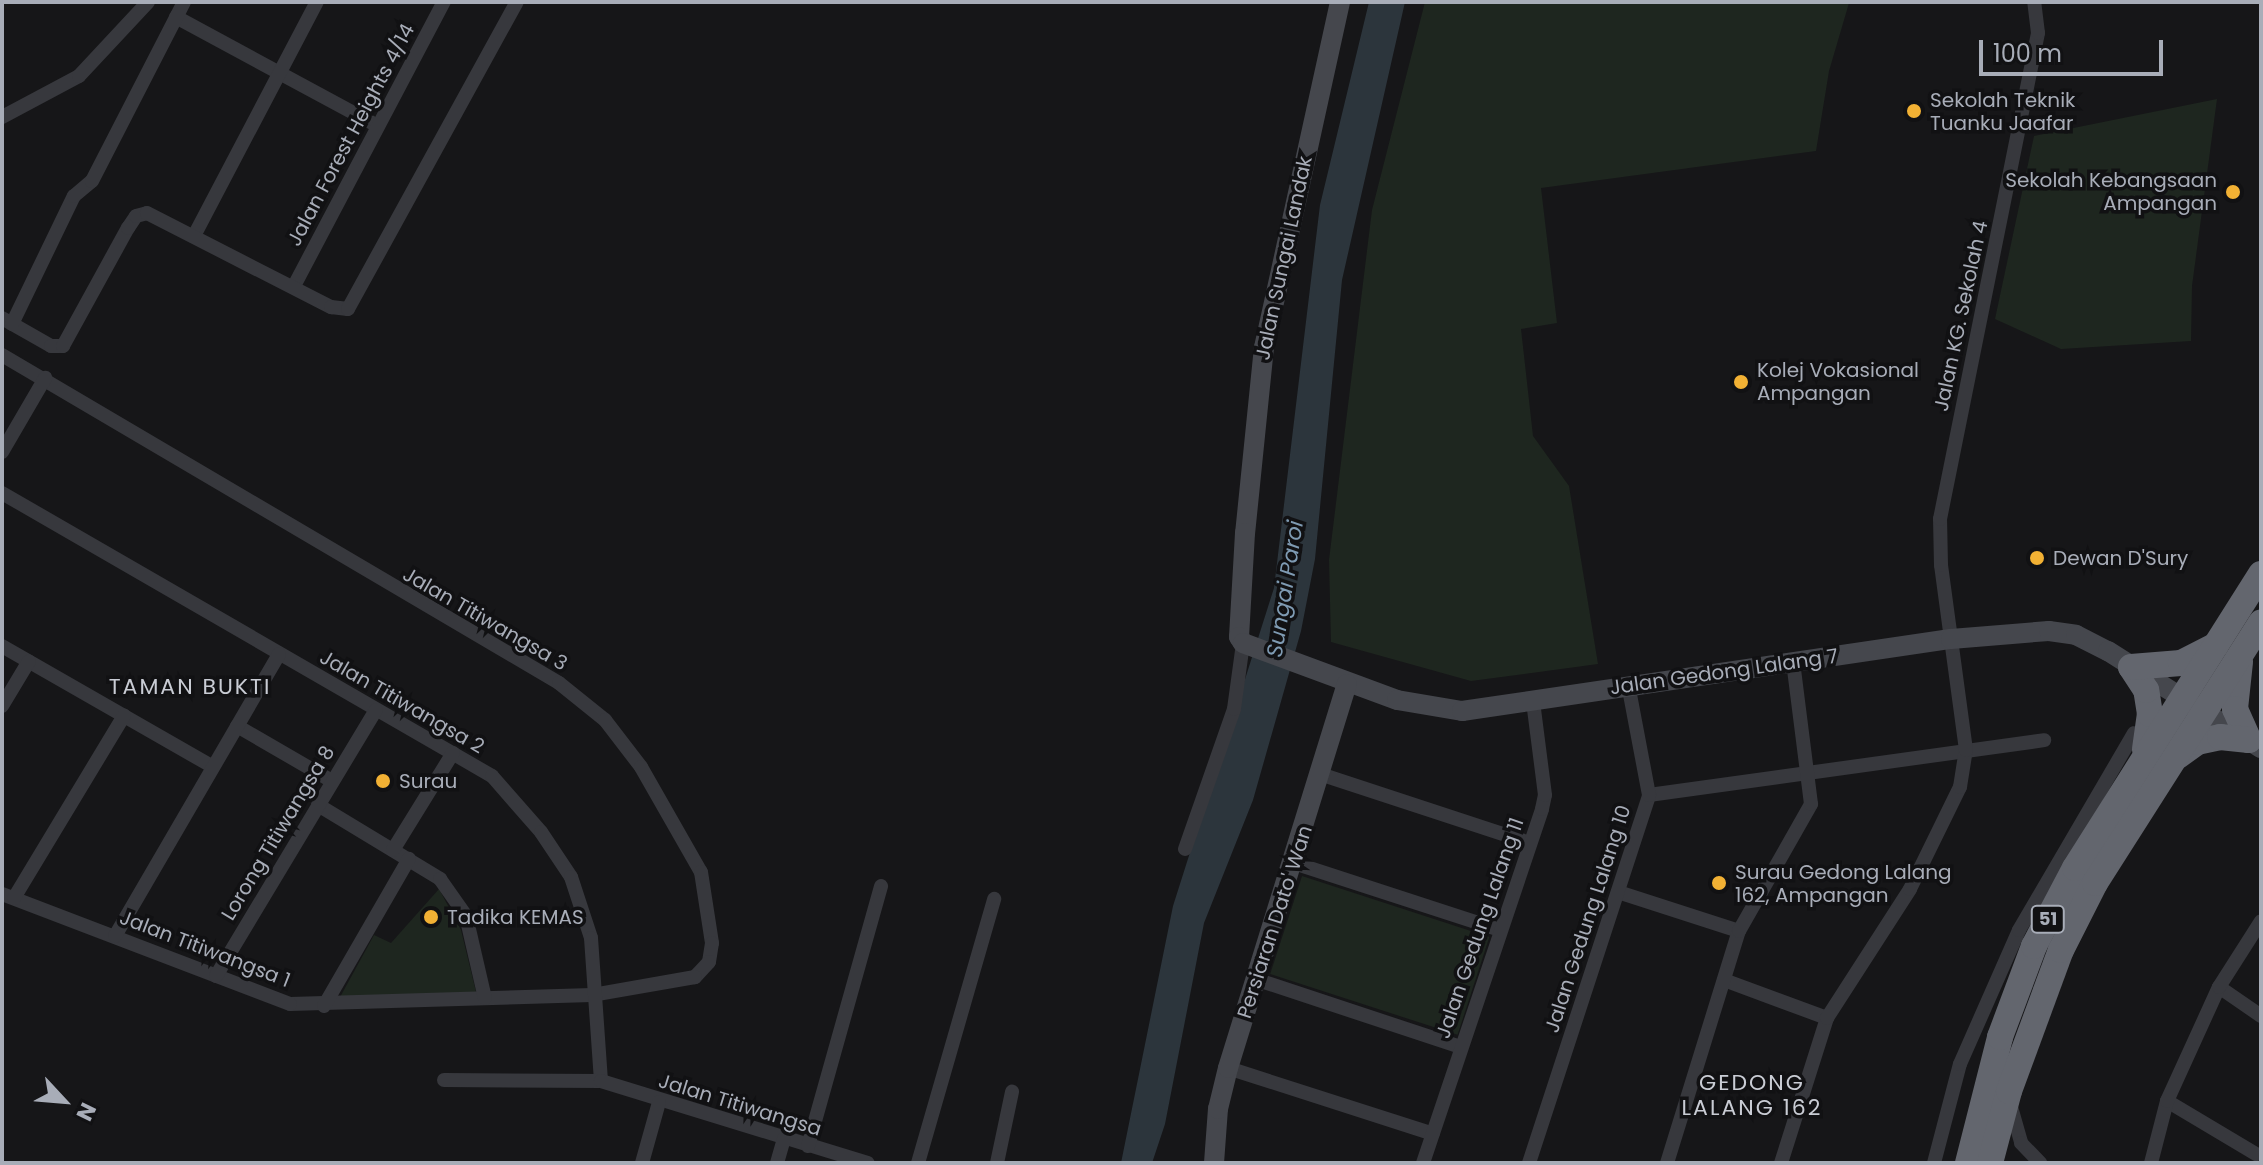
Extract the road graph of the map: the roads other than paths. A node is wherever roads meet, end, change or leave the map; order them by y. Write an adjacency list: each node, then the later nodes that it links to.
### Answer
1 (148, 2): 10 (street)
2 (184, 2): 8 (street)
3 (317, 2): 9 (street)
4 (444, 2): 11 (street, Jalan Forest Heights 4/14)
5 (517, 2): 13 (street)
6 (1340, 2): 24 (street, Jalan Sungai Landak)
7 (2034, 2): 21 (street, Jalan KG. Sekolah 4)
8 (176, 17): 9 (street); 14 (street)
9 (279, 73): 11 (street); 12 (street)
10 (2, 117)
11 (376, 125): 13 (street, Jalan Forest Heights 4/14)
12 (195, 234): 13 (street); 14 (street)
13 (294, 286)
14 (7, 321)
15 (2, 355): 16 (street, Jalan Titiwangsa 3)
16 (45, 378): 17 (street); 68 (street, Jalan Titiwangsa 3)
17 (2, 452)
18 (2, 493): 26 (street, Jalan Titiwangsa 2)
19 (2261, 574): 22 (highway, 51)
20 (2261, 622): 25 (highway, 51)
21 (1951, 639): 28 (street, Jalan Gedong Lalang 7); 29 (street, Jalan Gedong Lalang 7); 41 (street, Jalan KG. Sekolah 4)
22 (2216, 645): 29 (highway); 34 (highway, 51)
23 (2, 646): 27 (street)
24 (1251, 646): 30 (street, Jalan Gedong Lalang 7); 52 (street)
25 (2243, 651): 34 (highway, 51); 40 (highway)
26 (279, 654): 35 (street, Jalan Titiwangsa 2); 37 (street)
27 (29, 661): 33 (street); 36 (street)
28 (1793, 661): 31 (street, Jalan Gedong Lalang 7); 46 (street)
29 (2131, 667): 34 (street, Jalan Gedong Lalang 7); 43 (highway)
30 (1347, 684): 32 (street, Jalan Gedong Lalang 7); 47 (street, Persiaran Dato' Wan)
31 (1628, 684): 32 (street, Jalan Gedong Lalang 7); 49 (street, Jalan Gedung Lalang 10)
32 (1533, 701): 51 (street, Jalan Gedung Lalang 11)
33 (2, 706)
34 (2192, 707): 40 (street, Jalan Gedong Lalang 7); 43 (highway, 51); 44 (highway, 51)
35 (376, 710): 42 (street, Jalan Titiwangsa 2); 48 (street, Lorong Titiwangsa 8)
36 (124, 716): 45 (street); 58 (street)
37 (237, 726): 45 (street); 48 (street)
38 (2134, 733): 73 (street)
39 (2044, 740): 41 (street)
40 (2255, 744): 44 (highway)
41 (1966, 750): 46 (street); 72 (street, Jalan KG. Sekolah 4)
42 (453, 753): 53 (street); 68 (street, Jalan Titiwangsa 2)
43 (2144, 758): 74 (highway, 51)
44 (2173, 760): 79 (highway, 51)
45 (213, 767): 63 (street)
46 (1808, 771): 49 (street); 62 (street)
47 (1323, 775): 51 (street); 55 (street, Persiaran Dato' Wan)
48 (332, 781): 50 (street, Lorong Titiwangsa 8)
49 (1649, 795): 57 (street, Jalan Gedung Lalang 10)
50 (318, 805): 53 (street); 64 (street, Lorong Titiwangsa 8)
51 (1530, 843): 61 (street, Jalan Gedung Lalang 11)
52 (1185, 849)
53 (393, 850): 54 (street)
54 (409, 859): 69 (street); 70 (street)
55 (1294, 863): 61 (street); 65 (street, Persiaran Dato' Wan)
56 (881, 886): 85 (street)
57 (1618, 892): 62 (street); 94 (street, Jalan Gedung Lalang 10)
58 (8, 896): 63 (street, Jalan Titiwangsa 1)
59 (994, 899): 90 (street)
60 (2261, 921): 67 (street)
61 (1500, 930): 75 (street, Jalan Gedung Lalang 11)
62 (1739, 931): 66 (street)
63 (115, 936): 64 (street, Jalan Titiwangsa 1)
64 (216, 976): 70 (street, Jalan Titiwangsa 1)
65 (1255, 979): 75 (street); 76 (street, Persiaran Dato' Wan)
66 (1724, 980): 72 (street); 95 (street)
67 (2219, 987): 71 (street); 81 (street)
68 (592, 995): 69 (street, Jalan Titiwangsa 1); 78 (street, Jalan Titiwangsa 2)
69 (485, 998): 70 (street, Jalan Titiwangsa 1)
70 (324, 1006)
71 (2261, 1016)
72 (1827, 1018): 96 (street, Jalan KG. Sekolah 4)
73 (1974, 1028): 74 (street); 97 (street)
74 (2000, 1037): 98 (highway, 51)
75 (1461, 1047): 83 (street, Jalan Gedung Lalang 11)
76 (1228, 1068): 83 (street); 92 (street, Persiaran Dato' Wan)
77 (444, 1080): 78 (street, Jalan Titiwangsa)
78 (601, 1081): 82 (street, Jalan Titiwangsa)
79 (2009, 1091): 99 (highway, 51); 100 (street)
80 (1012, 1092): 91 (street)
81 (2167, 1101): 86 (street); 101 (street)
82 (659, 1102): 84 (street, Jalan Titiwangsa); 87 (street)
83 (1433, 1134): 93 (street, Jalan Gedung Lalang 11)
84 (784, 1139): 85 (street, Jalan Titiwangsa); 88 (street)
85 (808, 1146): 89 (street, Jalan Titiwangsa)
86 (2256, 1154)
87 (642, 1163)
88 (777, 1163)
89 (868, 1163)
90 (918, 1163)
91 (997, 1163)
92 (1214, 1163)
93 (1423, 1163)
94 (1529, 1163)
95 (1667, 1163)
96 (1781, 1163)
97 (1934, 1163)
98 (1968, 1163)
99 (1990, 1163)
100 (2040, 1163)
101 (2151, 1163)

